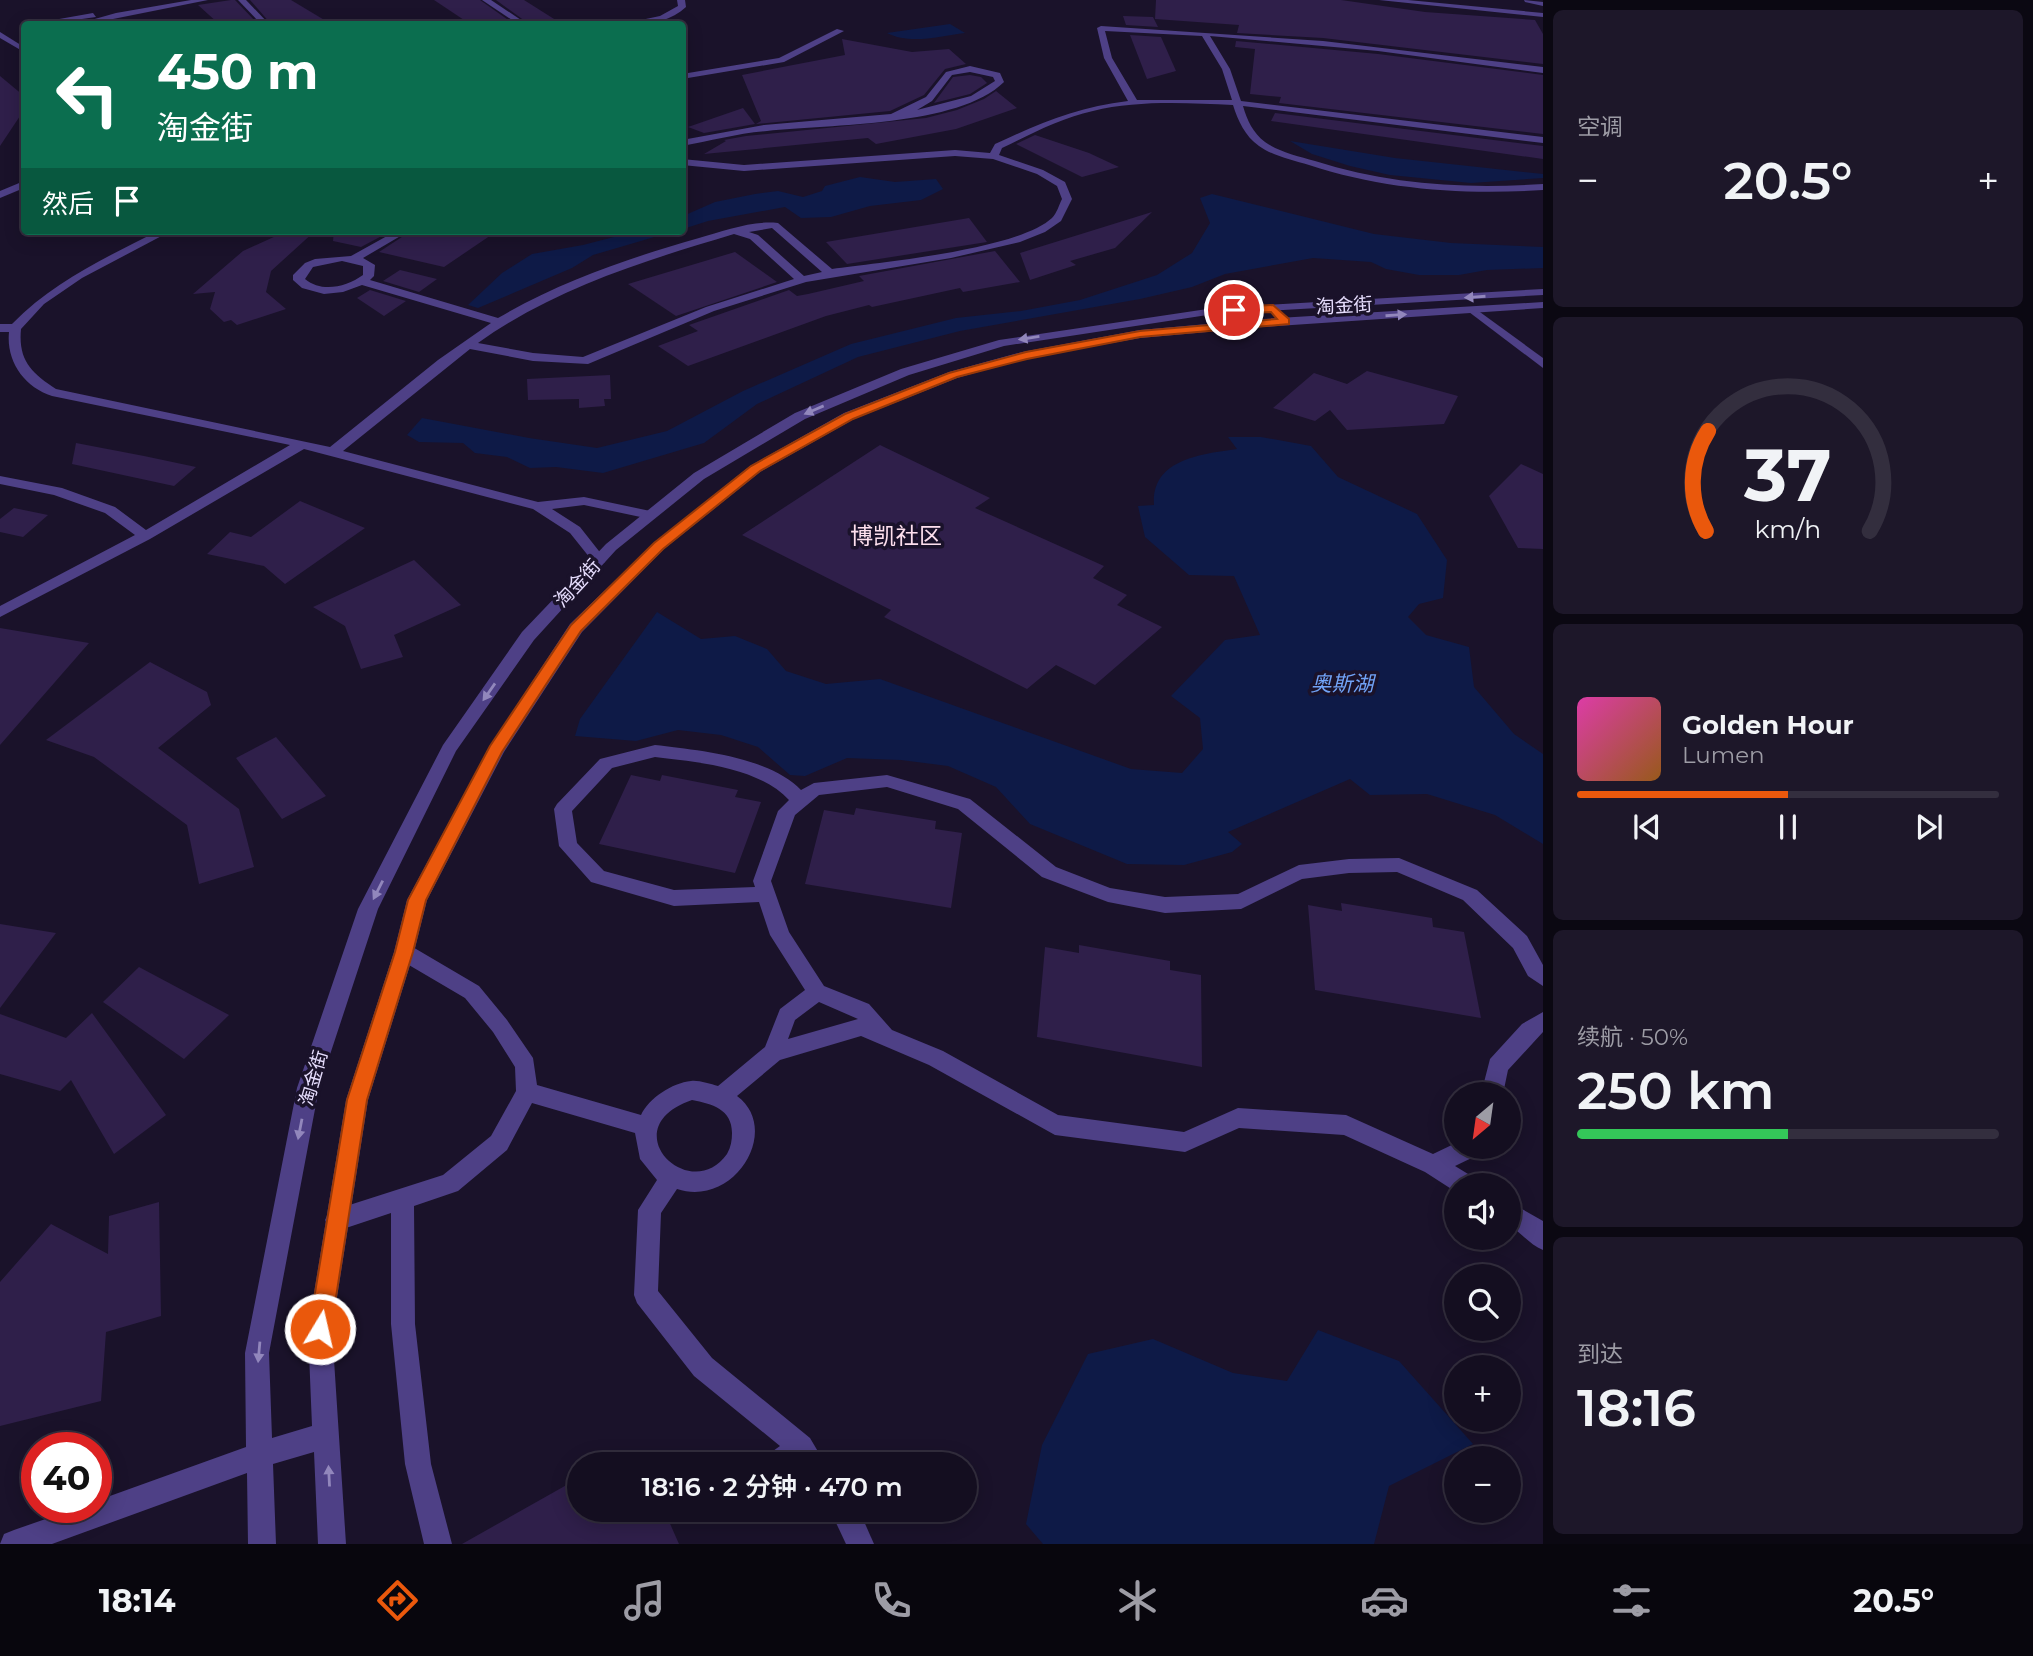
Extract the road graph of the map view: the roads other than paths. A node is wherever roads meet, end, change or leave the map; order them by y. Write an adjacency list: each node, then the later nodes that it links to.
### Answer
1 (204, 0): 8 (street)
2 (242, 0): 13 (street)
3 (485, 0): 14 (street)
4 (681, 0): 15 (street)
5 (1384, 0): 9 (street)
6 (1528, 0): 7 (street)
7 (1543, 4)
8 (116, 15): 10 (street); 11 (street); 12 (street)
9 (1543, 15)
10 (53, 21)
11 (92, 21)
12 (125, 21)
13 (262, 21)
14 (518, 21)
15 (647, 21)
16 (840, 31): 22 (street)
17 (11, 32): 19 (street)
18 (1205, 33): 21 (street); 23 (street); 24 (street)
19 (0, 34): 20 (street)
20 (21, 48)
21 (1543, 70)
22 (686, 76)
23 (1134, 103): 24 (street); 28 (street)
24 (1237, 103): 26 (street); 31 (street)
25 (894, 116): 25 (street); 27 (street)
26 (1543, 140)
27 (686, 143)
28 (994, 156): 29 (street); 37 (street)
29 (686, 162)
30 (21, 185): 32 (street)
31 (1543, 187)
32 (0, 195)
33 (734, 231): 37 (street); 38 (street); 45 (street)
34 (158, 235): 47 (street)
35 (397, 235): 36 (street)
36 (354, 259): 39 (street); 39 (street)
37 (830, 273): 38 (street)
38 (802, 280): 48 (street)
39 (362, 281): 45 (street)
40 (1543, 292): 42 (street, 淘金街, one-way to 42)
41 (1543, 305): 43 (street, 淘金街)
42 (1273, 309): 44 (street); 54 (street, 淘金街, one-way to 54)
43 (1473, 310): 44 (street, 淘金街, one-way to 43); 49 (street)
44 (1286, 321): 57 (street, 淘金街)
45 (500, 322): 48 (street)
46 (0, 328): 47 (street)
47 (15, 328): 50 (street)
48 (467, 345): 51 (street)
49 (1543, 363)
50 (302, 444): 51 (street); 56 (street)
51 (333, 452): 53 (street)
52 (0, 480): 56 (street)
53 (538, 506): 54 (street); 58 (street)
54 (650, 515): 55 (street, 淘金街)
55 (628, 533): 57 (street); 58 (street, 淘金街)
56 (145, 536): 59 (street)
57 (659, 546): 62 (street, 淘金街)
58 (599, 560): 82 (street, 淘金街, one-way to 82)
59 (0, 612)
60 (800, 800): 61 (street); 61 (street); 63 (street)
61 (767, 894): 64 (street)
62 (404, 952): 69 (street); 77 (street, 淘金街)
63 (1543, 978)
64 (817, 992): 66 (street); 67 (street)
65 (1543, 1021): 68 (street)
66 (884, 1036): 67 (street); 73 (street)
67 (773, 1053): 70 (street)
68 (1495, 1082)
69 (527, 1092): 71 (street); 76 (street)
70 (722, 1096): 71 (street); 75 (street)
71 (647, 1127): 75 (street)
72 (1446, 1159): 73 (street)
73 (1433, 1165): 74 (street)
74 (1446, 1173)
75 (672, 1176): 81 (street)
76 (402, 1199): 77 (street); 87 (street)
77 (337, 1220): 80 (street, 淘金街)
78 (1521, 1220): 79 (street)
79 (1543, 1239)
80 (326, 1435): 82 (street); 86 (street, 淘金街, one-way to 80)
81 (802, 1452)
82 (260, 1455): 84 (street); 85 (street, 淘金街)
83 (850, 1522): 88 (street)
84 (14, 1544)
85 (262, 1544)
86 (332, 1544)
87 (438, 1544)
88 (860, 1544)

